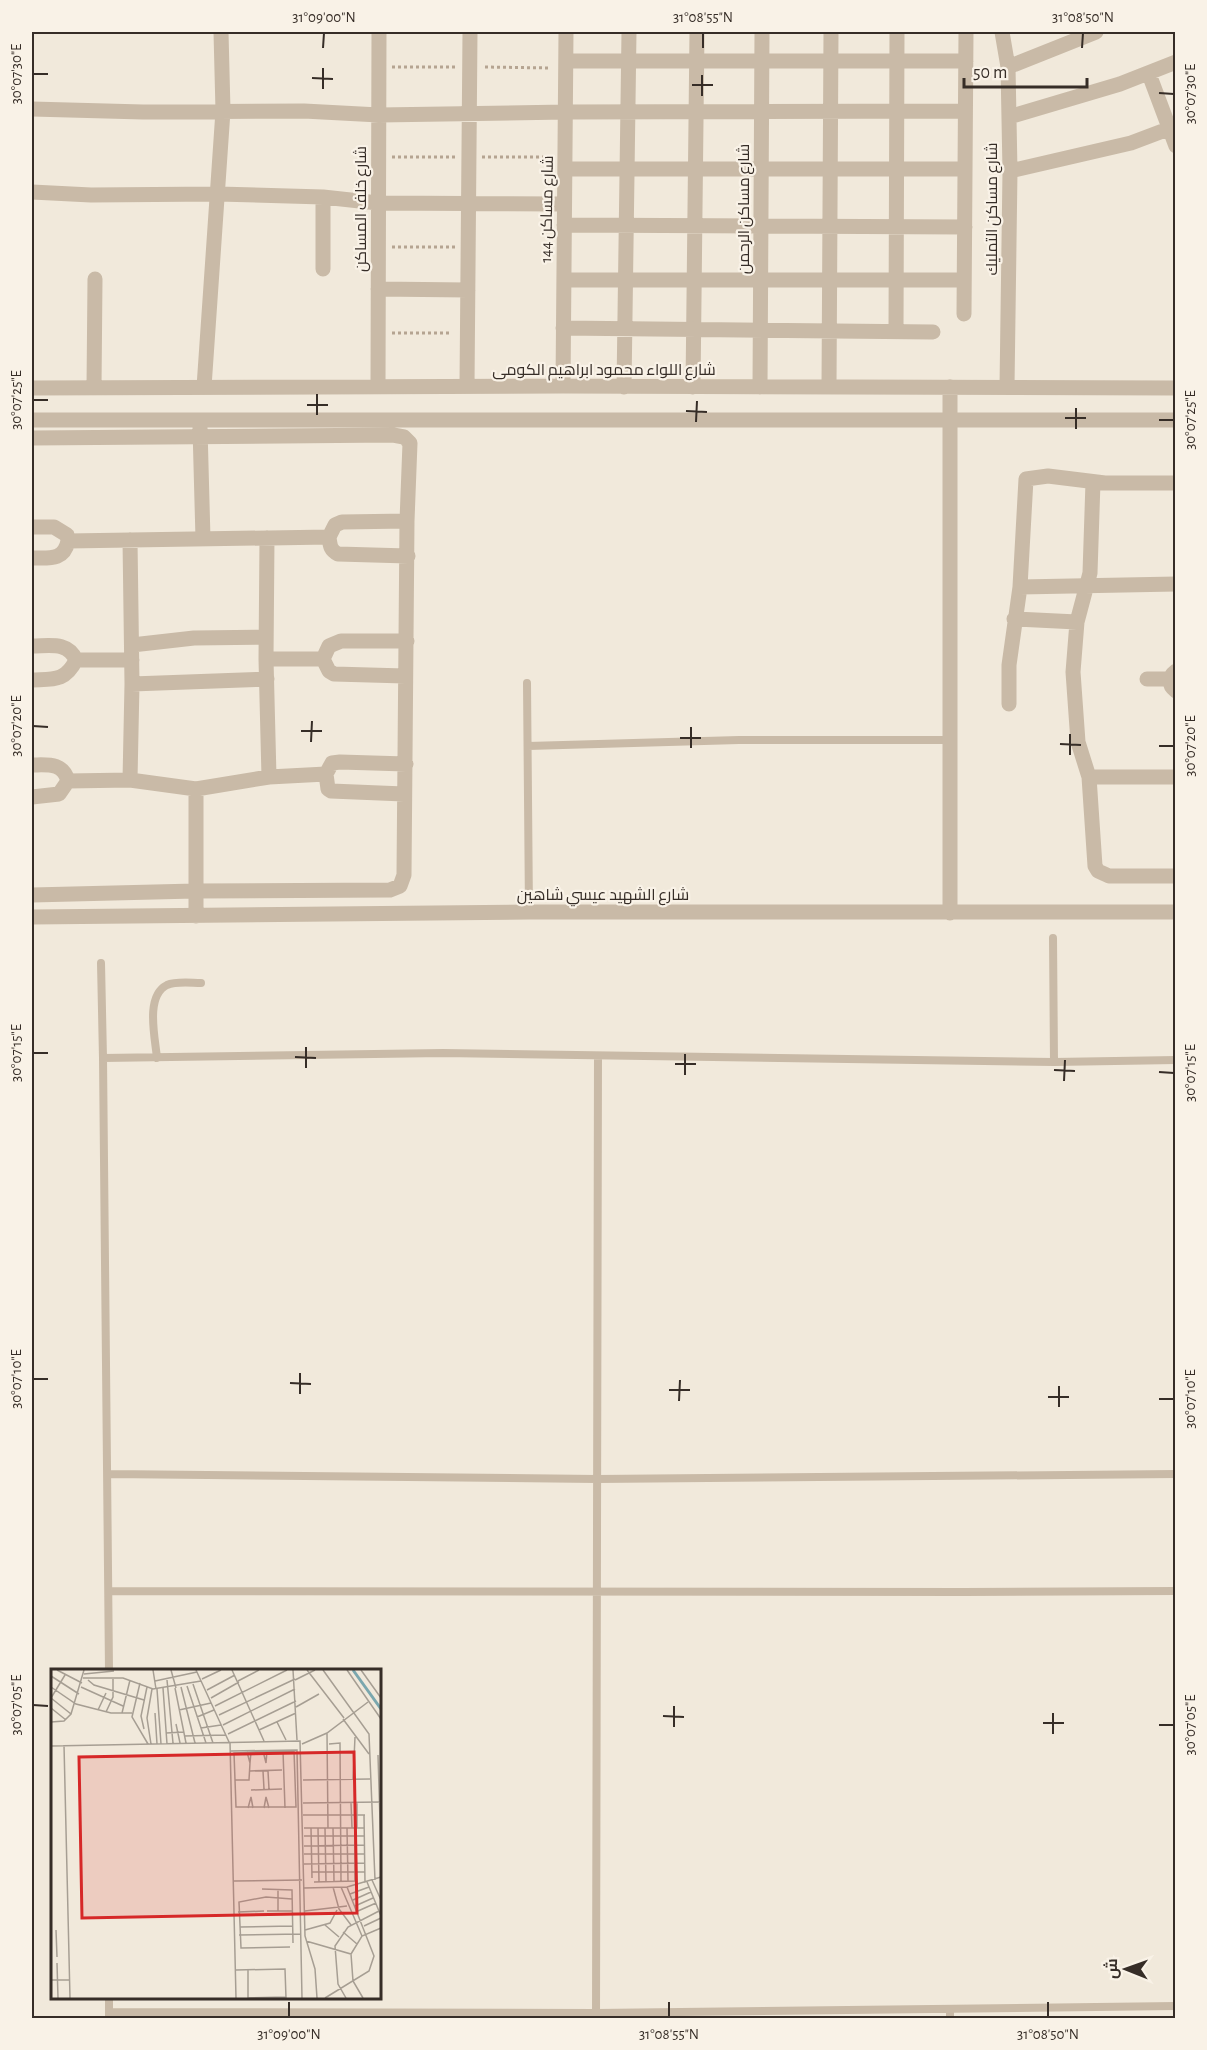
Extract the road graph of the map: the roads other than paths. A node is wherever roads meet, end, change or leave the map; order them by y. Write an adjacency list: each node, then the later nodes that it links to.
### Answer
1 (221, 32): 25 (street)
2 (379, 32): 34 (street, شارع خلف المساكن)
3 (470, 32): 33 (street)
4 (566, 32): 14 (street, شارع مساكن 144)
5 (629, 32): 15 (street)
6 (697, 32): 16 (street)
7 (762, 32): 17 (street, شارع مساكن الرحمن)
8 (831, 32): 18 (street)
9 (897, 32): 19 (street)
10 (966, 32): 20 (street)
11 (1002, 32): 22 (street, شارع مساكن التمليك)
12 (1096, 32): 13 (street)
13 (1060, 38): 22 (street)
14 (566, 61): 15 (street); 30 (street, شارع مساكن 144)
15 (629, 61): 16 (street); 31 (street)
16 (697, 61): 17 (street); 26 (street)
17 (761, 61): 18 (street); 32 (street, شارع مساكن الرحمن)
18 (831, 61): 19 (street); 27 (street)
19 (897, 61): 20 (street); 28 (street)
20 (966, 61): 29 (street)
21 (1176, 62): 23 (street)
22 (1008, 67): 35 (street, شارع مساكن التمليك)
23 (1149, 74): 35 (street); 36 (street)
24 (32, 110): 25 (street)
25 (223, 111): 34 (street); 47 (street)
26 (696, 111): 31 (street); 32 (street); 40 (street)
27 (831, 111): 28 (street); 32 (street); 42 (street)
28 (897, 111): 29 (street); 43 (street)
29 (965, 111): 44 (street)
30 (566, 112): 31 (street); 33 (street); 38 (street, شارع مساكن 144)
31 (628, 112): 39 (street)
32 (761, 112): 41 (street, شارع مساكن الرحمن)
33 (469, 113): 34 (street); 50 (street)
34 (379, 115): 49 (street, شارع خلف المساكن)
35 (1009, 117): 45 (street, شارع مساكن التمليك)
36 (1173, 127): 37 (street); 45 (street)
37 (1176, 146)
38 (565, 169): 39 (street); 51 (street, شارع مساكن 144)
39 (627, 169): 40 (street); 53 (street)
40 (695, 169): 41 (street); 54 (street)
41 (761, 169): 42 (street); 55 (street, شارع مساكن الرحمن)
42 (831, 169): 43 (street); 56 (street)
43 (896, 169): 44 (street); 57 (street)
44 (965, 169): 58 (street)
45 (1010, 171): 88 (street, شارع مساكن التمليك)
46 (32, 192): 47 (street)
47 (218, 194): 48 (street); 82 (street)
48 (323, 197): 49 (street); 59 (street)
49 (378, 202): 50 (street); 68 (street, شارع خلف المساكن)
50 (468, 203): 51 (street); 69 (street)
51 (564, 204): 52 (street, شارع مساكن 144)
52 (564, 225): 53 (street); 61 (street, شارع مساكن 144)
53 (626, 225): 54 (street); 62 (street)
54 (695, 225): 55 (street); 63 (street)
55 (760, 226): 56 (street); 64 (street, شارع مساكن الرحمن)
56 (830, 226): 57 (street); 65 (street)
57 (896, 226): 58 (street); 66 (street)
58 (965, 227): 67 (street)
59 (323, 269)
60 (95, 279): 81 (street)
61 (564, 280): 62 (street); 71 (street, شارع مساكن 144)
62 (625, 280): 63 (street); 72 (street)
63 (694, 280): 64 (street); 73 (street)
64 (760, 280): 65 (street); 74 (street, شارع مساكن الرحمن)
65 (830, 280): 66 (street); 75 (street)
66 (896, 280): 67 (street); 76 (street)
67 (964, 280): 70 (street)
68 (378, 289): 69 (street); 78 (street, شارع خلف المساكن)
69 (468, 290): 79 (street)
70 (964, 314)
71 (563, 328): 72 (street); 80 (street, شارع مساكن 144)
72 (625, 329): 73 (street); 83 (street)
73 (694, 330): 74 (street); 84 (street)
74 (760, 330): 75 (street); 85 (street, شارع مساكن الرحمن)
75 (830, 331): 76 (street); 86 (street)
76 (896, 332): 77 (street)
77 (933, 332)
78 (378, 386): 79 (street, شارع اللواء محمود ابراهيم الكومى); 82 (street, شارع اللواء محمود ابراهيم الكومى)
79 (467, 386): 80 (street, شارع اللواء محمود ابراهيم الكومى)
80 (563, 386): 83 (street, شارع اللواء محمود ابراهيم الكومى)
81 (94, 387): 82 (street, شارع اللواء محمود ابراهيم الكومى); 89 (street, شارع اللواء محمود ابراهيم الكومى)
82 (204, 387)
83 (624, 387): 84 (street, شارع اللواء محمود ابراهيم الكومى)
84 (693, 387): 85 (street, شارع اللواء محمود ابراهيم الكومى)
85 (760, 387): 86 (street, شارع اللواء محمود ابراهيم الكومى)
86 (829, 387): 87 (street, شارع اللواء محمود ابراهيم الكومى)
87 (950, 387): 88 (street, شارع اللواء محمود ابراهيم الكومى); 93 (street)
88 (1007, 387): 90 (street, شارع اللواء محمود ابراهيم الكومى)
89 (32, 388)
90 (1176, 388)
91 (32, 420): 92 (street)
92 (200, 420): 93 (street); 95 (street)
93 (950, 420): 94 (street); 128 (street)
94 (1176, 420)
95 (200, 436): 96 (street); 99 (street); 103 (street)
96 (32, 438)
97 (1093, 482): 98 (street); 109 (street); 110 (street)
98 (1176, 483)
99 (407, 521): 101 (street); 106 (street)
100 (32, 527): 105 (street)
101 (329, 537): 102 (street); 106 (street)
102 (267, 538): 103 (street); 113 (street)
103 (203, 539): 104 (street)
104 (130, 540): 105 (street); 116 (street)
105 (68, 541): 107 (street)
106 (408, 555): 114 (street)
107 (32, 558)
108 (1176, 584): 109 (street)
109 (1088, 585): 110 (street); 112 (street)
110 (1020, 587): 111 (street)
111 (1014, 619): 112 (street); 127 (street)
112 (1077, 622): 134 (street)
113 (267, 637): 116 (street); 117 (street)
114 (406, 642): 118 (street); 120 (street)
115 (32, 646): 119 (street)
116 (132, 652): 119 (street); 126 (street)
117 (266, 659): 118 (street); 123 (street)
118 (323, 659): 120 (street)
119 (76, 660): 122 (street)
120 (405, 676): 130 (street)
121 (1147, 679): 124 (street)
122 (32, 680)
123 (267, 680): 126 (street); 133 (street)
124 (1173, 681)
125 (527, 683): 129 (lane)
126 (132, 684): 136 (street)
127 (1009, 704)
128 (950, 741): 129 (lane); 146 (street)
129 (528, 746): 144 (lane)
130 (405, 764): 132 (street); 139 (street)
131 (32, 765): 137 (street)
132 (326, 774): 133 (street); 139 (street)
133 (269, 777): 138 (street)
134 (1089, 777): 135 (street); 141 (street)
135 (1176, 777)
136 (130, 780): 137 (street); 138 (street)
137 (68, 781): 140 (street)
138 (196, 789): 142 (street)
139 (404, 794): 142 (street)
140 (32, 797)
141 (1176, 876)
142 (195, 891): 143 (street); 147 (street)
143 (32, 896)
144 (529, 912): 146 (street, شارع الشهيد عيسي شاهين); 147 (street, شارع الشهيد عيسي شاهين)
145 (1176, 912): 146 (street, شارع الشهيد عيسي شاهين)
146 (950, 913)
147 (196, 916): 148 (street, شارع الشهيد عيسي شاهين)
148 (32, 917)
149 (1053, 938): 156 (lane)
150 (101, 963): 153 (lane)
151 (201, 983): 154 (lane)
152 (598, 1056): 154 (lane); 156 (lane); 159 (lane)
153 (103, 1058): 154 (lane); 157 (lane)
154 (157, 1058)
155 (1176, 1060): 156 (lane)
156 (1054, 1062)
157 (109, 1474): 159 (lane); 160 (lane)
158 (1176, 1474): 159 (lane)
159 (597, 1479): 162 (lane)
160 (109, 1591): 162 (lane); 163 (lane)
161 (1176, 1591): 162 (lane)
162 (597, 1592): 169 (lane)
163 (109, 1669)
164 (109, 1999): 167 (lane)
165 (1176, 2006): 166 (lane)
166 (950, 2009): 168 (lane); 170 (lane)
167 (109, 2015): 169 (lane)
168 (796, 2015): 169 (lane)
169 (596, 2016)
170 (950, 2019)

